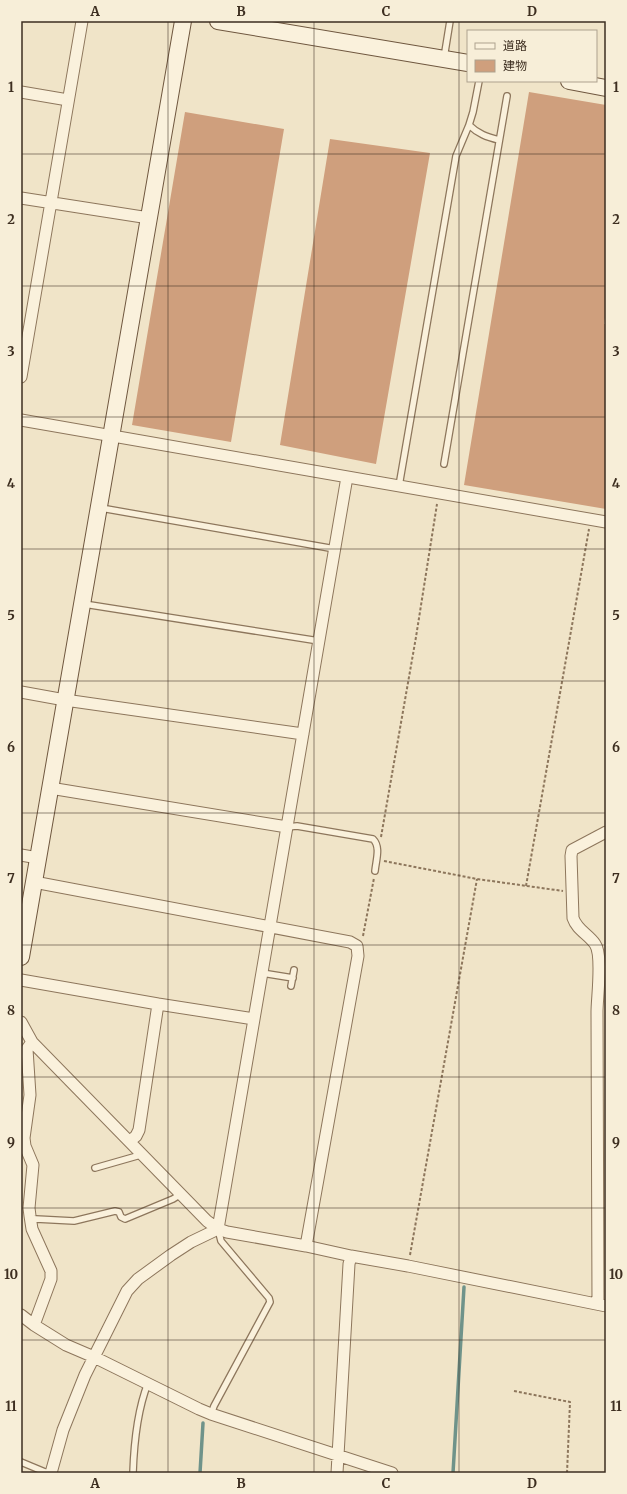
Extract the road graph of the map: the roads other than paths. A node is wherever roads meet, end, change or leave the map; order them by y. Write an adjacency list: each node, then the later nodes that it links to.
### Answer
1 (82, 21): 12 (street)
2 (183, 21): 17 (street)
3 (218, 21): 5 (street)
4 (450, 21): 5 (lane)
5 (444, 58): 6 (street)
6 (467, 63)
7 (479, 82): 13 (lane)
8 (574, 82): 9 (street)
9 (606, 88)
10 (21, 92): 12 (street)
11 (508, 96): 14 (lane)
12 (68, 100): 16 (street)
13 (469, 125): 14 (lane); 24 (lane)
14 (499, 140): 22 (lane)
15 (21, 198): 16 (street)
16 (51, 203): 17 (street); 18 (street)
17 (148, 218): 21 (street)
18 (27, 310): 19 (street)
19 (21, 377)
20 (21, 420): 21 (street)
21 (111, 436): 23 (street); 25 (street)
22 (444, 464)
23 (347, 477): 24 (street); 27 (street)
24 (399, 486): 26 (street)
25 (99, 507): 27 (lane); 28 (street)
26 (606, 522)
27 (335, 549): 29 (street)
28 (82, 604): 29 (lane); 31 (street)
29 (319, 641): 32 (street)
30 (21, 692): 31 (street)
31 (65, 700): 32 (street); 33 (street)
32 (303, 734): 34 (street)
33 (50, 788): 34 (street); 37 (street)
34 (287, 827): 38 (lane); 40 (street)
35 (606, 832): 59 (street)
36 (21, 855): 37 (street)
37 (38, 858): 39 (street)
38 (375, 871)
39 (34, 882): 40 (street); 41 (street)
40 (270, 926): 43 (street); 57 (street)
41 (21, 957)
42 (294, 970): 44 (lane)
43 (262, 973): 44 (lane); 48 (street)
44 (292, 978): 46 (lane)
45 (21, 980): 47 (street)
46 (291, 986)
47 (158, 1004): 48 (street); 51 (street)
48 (254, 1019): 56 (street)
49 (21, 1022): 50 (street)
50 (32, 1042): 51 (street); 55 (street)
51 (130, 1141): 52 (street)
52 (141, 1153): 53 (lane); 54 (street)
53 (95, 1168)
54 (180, 1194): 55 (lane); 56 (street)
55 (31, 1221): 61 (street)
56 (218, 1229): 57 (street); 62 (street); 64 (lane)
57 (306, 1246): 58 (street)
58 (351, 1256): 59 (street); 65 (street)
59 (602, 1305)
60 (21, 1314): 61 (street)
61 (34, 1325): 62 (street)
62 (94, 1357): 63 (street); 67 (street)
63 (148, 1383): 64 (street); 68 (lane)
64 (211, 1414): 65 (street)
65 (338, 1456): 69 (street); 70 (street)
66 (21, 1462): 67 (lane)
67 (50, 1473)
68 (133, 1473)
69 (337, 1473)
70 (392, 1473)

